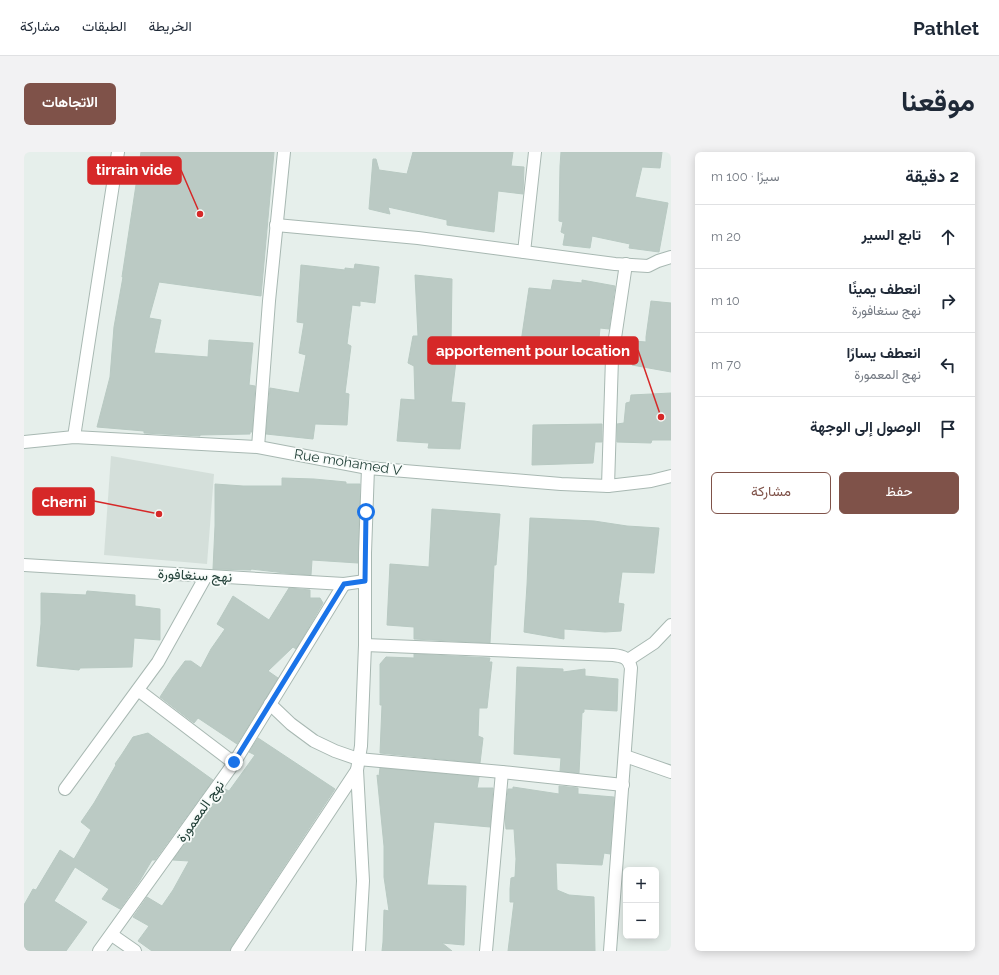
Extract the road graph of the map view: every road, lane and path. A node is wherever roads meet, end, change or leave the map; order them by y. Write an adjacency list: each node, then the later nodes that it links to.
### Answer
1 (118, 152): 8 (street)
2 (284, 152): 4 (street)
3 (535, 152): 5 (street)
4 (276, 225): 5 (street); 10 (street)
5 (524, 252): 7 (street)
6 (671, 257): 7 (street)
7 (626, 264): 13 (street)
8 (74, 437): 9 (street, Rue mohamed V); 10 (street, Rue mohamed V)
9 (24, 442)
10 (258, 447): 11 (street, Rue mohamed V)
11 (368, 468): 13 (street, Rue mohamed V); 16 (street)
12 (671, 476): 13 (street, Rue mohamed V)
13 (608, 486)
14 (24, 565): 15 (street, نهج سنغافورة)
15 (206, 576): 17 (street, نهج سنغافورة); 21 (street)
16 (365, 581): 17 (street, نهج سنغافورة); 19 (street)
17 (344, 584): 22 (street, نهج المعمورة)
18 (671, 625): 20 (street)
19 (365, 645): 20 (street); 25 (street)
20 (628, 660): 23 (street)
21 (138, 690): 24 (street); 29 (street)
22 (270, 704): 24 (street, نهج المعمورة); 25 (street)
23 (625, 756): 27 (street); 28 (street)
24 (234, 762): 30 (street, نهج المعمورة)
25 (358, 764): 26 (street); 33 (street); 34 (street)
26 (502, 772): 28 (street); 35 (street)
27 (671, 772)
28 (623, 785): 36 (street)
29 (65, 789)
30 (112, 934): 31 (street, نهج المعمورة); 32 (street)
31 (99, 951)
32 (135, 951)
33 (237, 951)
34 (359, 951)
35 (486, 951)
36 (610, 951)

